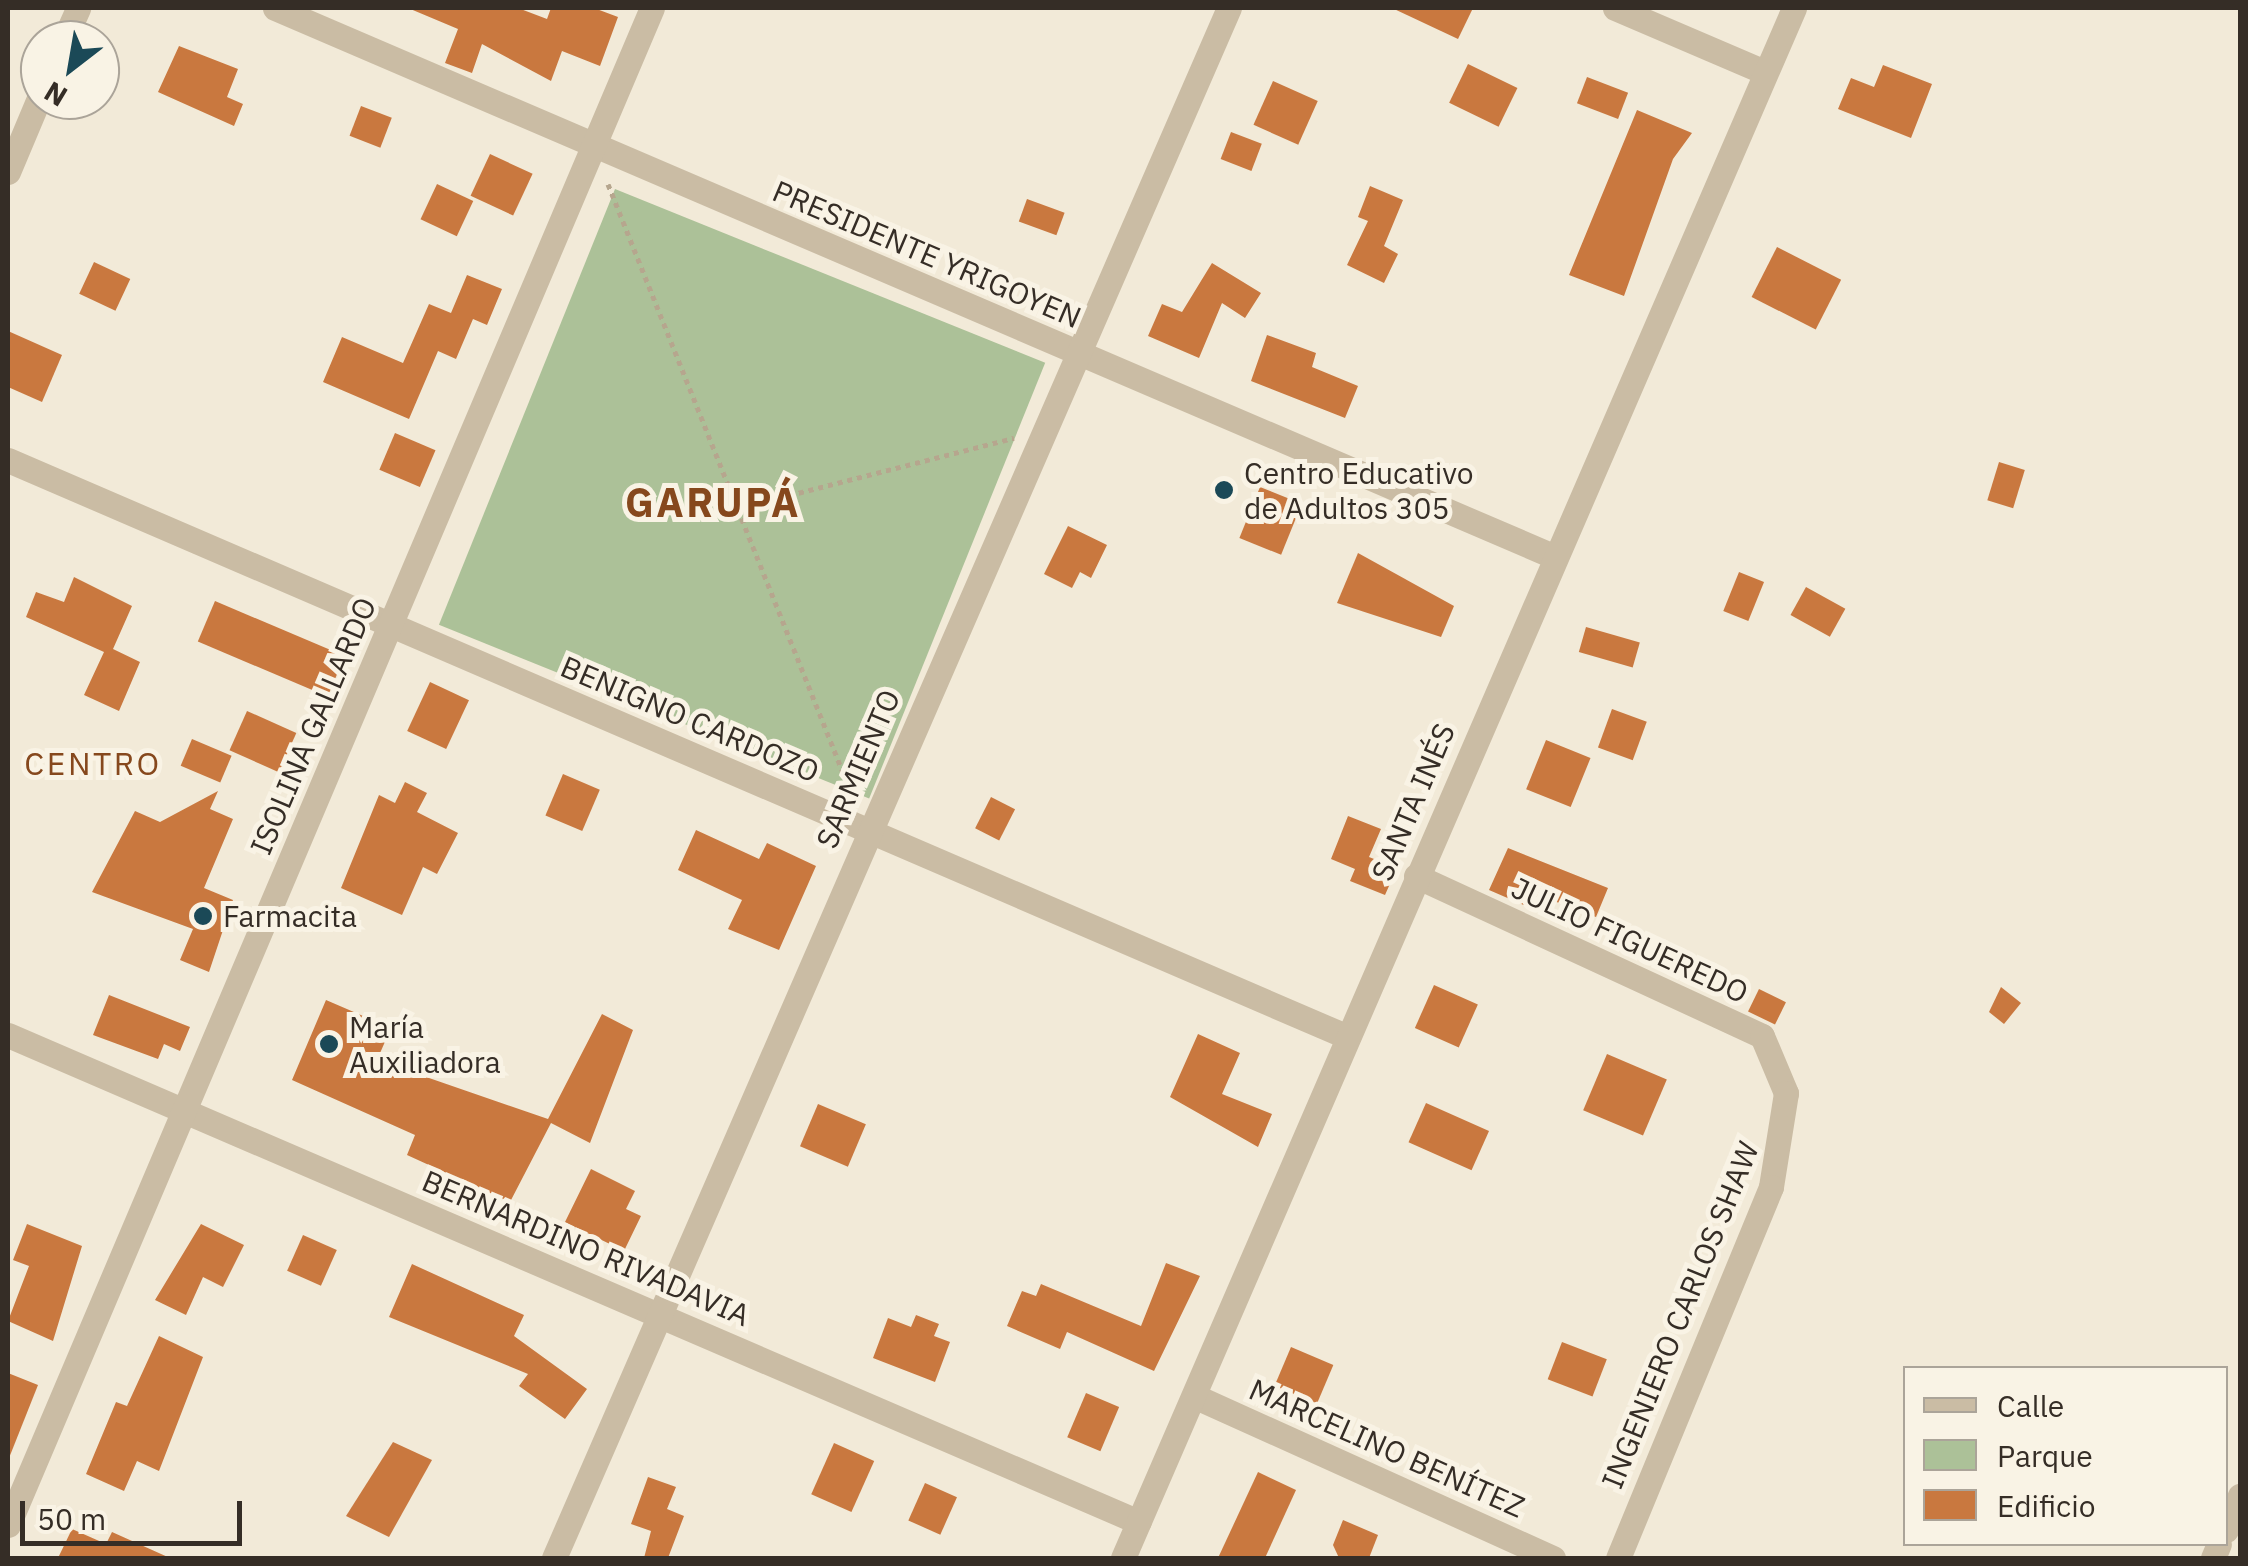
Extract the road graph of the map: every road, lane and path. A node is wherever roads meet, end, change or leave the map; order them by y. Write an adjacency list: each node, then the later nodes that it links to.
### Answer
1 (275, 8): 8 (street, PRESIDENTE YRIGOYEN)
2 (652, 8): 8 (street, ISOLINA GALLARDO)
3 (1229, 8): 10 (street, SARMIENTO)
4 (1615, 8): 6 (street)
5 (1794, 8): 6 (street, SANTA INÉS)
6 (1764, 72): 14 (street, SANTA INÉS)
7 (30, 120): 9 (street)
8 (594, 149): 10 (street, PRESIDENTE YRIGOYEN); 13 (path); 15 (street, ISOLINA GALLARDO)
9 (8, 172)
10 (1084, 356): 11 (street, SARMIENTO); 14 (street, PRESIDENTE YRIGOYEN)
11 (1051, 429): 13 (path); 16 (street, SARMIENTO)
12 (8, 460): 15 (street, BENIGNO CARDOZO)
13 (731, 510): 16 (path)
14 (1555, 557): 17 (street, SANTA INÉS)
15 (390, 626): 16 (street, BENIGNO CARDOZO); 21 (street, ISOLINA GALLARDO)
16 (867, 830): 19 (street, BENIGNO CARDOZO); 22 (street, SARMIENTO)
17 (1416, 876): 19 (street, SANTA INÉS); 20 (street, JULIO FIGUEREDO)
18 (8, 1034): 21 (street, BERNARDINO RIVADAVIA)
19 (1348, 1038): 23 (street, SANTA INÉS)
20 (1786, 1092): 31 (street, INGENIERO CARLOS SHAW)
21 (186, 1111): 22 (street, BERNARDINO RIVADAVIA); 26 (street, ISOLINA GALLARDO)
22 (658, 1315): 25 (street, BERNARDINO RIVADAVIA); 28 (street, SARMIENTO)
23 (1194, 1396): 25 (street, SANTA INÉS); 30 (street, MARCELINO BENÍTEZ)
24 (2240, 1496): 27 (street)
25 (1139, 1522): 29 (street, SANTA INÉS)
26 (8, 1525)
27 (2228, 1525)
28 (554, 1558)
29 (1124, 1558)
30 (1553, 1558)
31 (1618, 1558)

